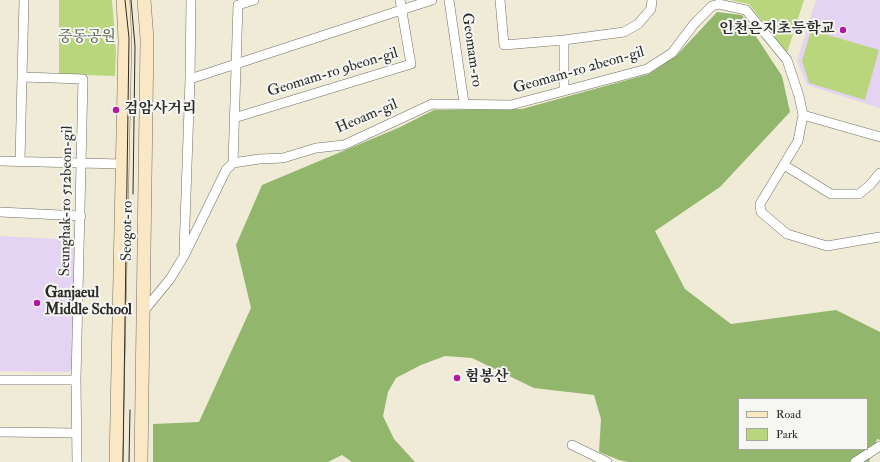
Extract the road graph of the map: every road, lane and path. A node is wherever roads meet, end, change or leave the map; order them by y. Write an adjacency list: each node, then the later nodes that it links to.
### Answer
1 (24, 0): 16 (street)
2 (123, 0): 27 (main road, Seogot-ro)
3 (139, 0): 43 (main road, Seogot-ro)
4 (144, 0): 34 (main road, Seogot-ro)
5 (191, 0): 17 (street)
6 (254, 0): 15 (street)
7 (400, 0): 13 (street, Geomam-ro 9beon-gil)
8 (432, 0): 13 (street)
9 (449, 0): 19 (street, Geomam-ro)
10 (500, 0): 14 (street)
11 (652, 0): 14 (street)
12 (719, 2): 18 (street, Geomam-ro 2beon-gil); 20 (street, Geomam-ro 2beon-gil)
13 (402, 10): 15 (street); 21 (street, Geomam-ro 9beon-gil)
14 (564, 40): 18 (street)
15 (235, 64): 17 (street); 21 (street)
16 (22, 77): 24 (street); 25 (street, Seunghak-ro 512beon-gil)
17 (190, 79): 33 (street)
18 (564, 91): 19 (street, Geomam-ro 2beon-gil)
19 (464, 103): 26 (street, Heoam-gil)
20 (803, 115): 22 (street); 28 (street, Geomam-ro 2beon-gil)
21 (234, 118): 26 (street)
22 (880, 137)
23 (0, 161): 24 (street)
24 (20, 161): 25 (street)
25 (82, 162): 27 (street); 31 (street, Seunghak-ro 512beon-gil)
26 (233, 163): 33 (street)
27 (122, 164): 42 (main road, Seogot-ro)
28 (784, 165): 29 (street); 32 (street, Geomam-ro 2beon-gil)
29 (880, 174)
30 (0, 212): 31 (street)
31 (81, 216): 36 (street, Seunghak-ro 512beon-gil)
32 (880, 237)
33 (184, 256): 34 (street)
34 (143, 312): 44 (main road, Seogot-ro)
35 (0, 380): 36 (street)
36 (76, 380): 38 (street, Seunghak-ro 512beon-gil)
37 (0, 432): 38 (street)
38 (77, 433): 41 (street, Seunghak-ro 512beon-gil)
39 (572, 445): 45 (street)
40 (880, 446): 46 (street)
41 (76, 462)
42 (116, 462)
43 (132, 462)
44 (141, 462)
45 (607, 462)
46 (855, 462)

